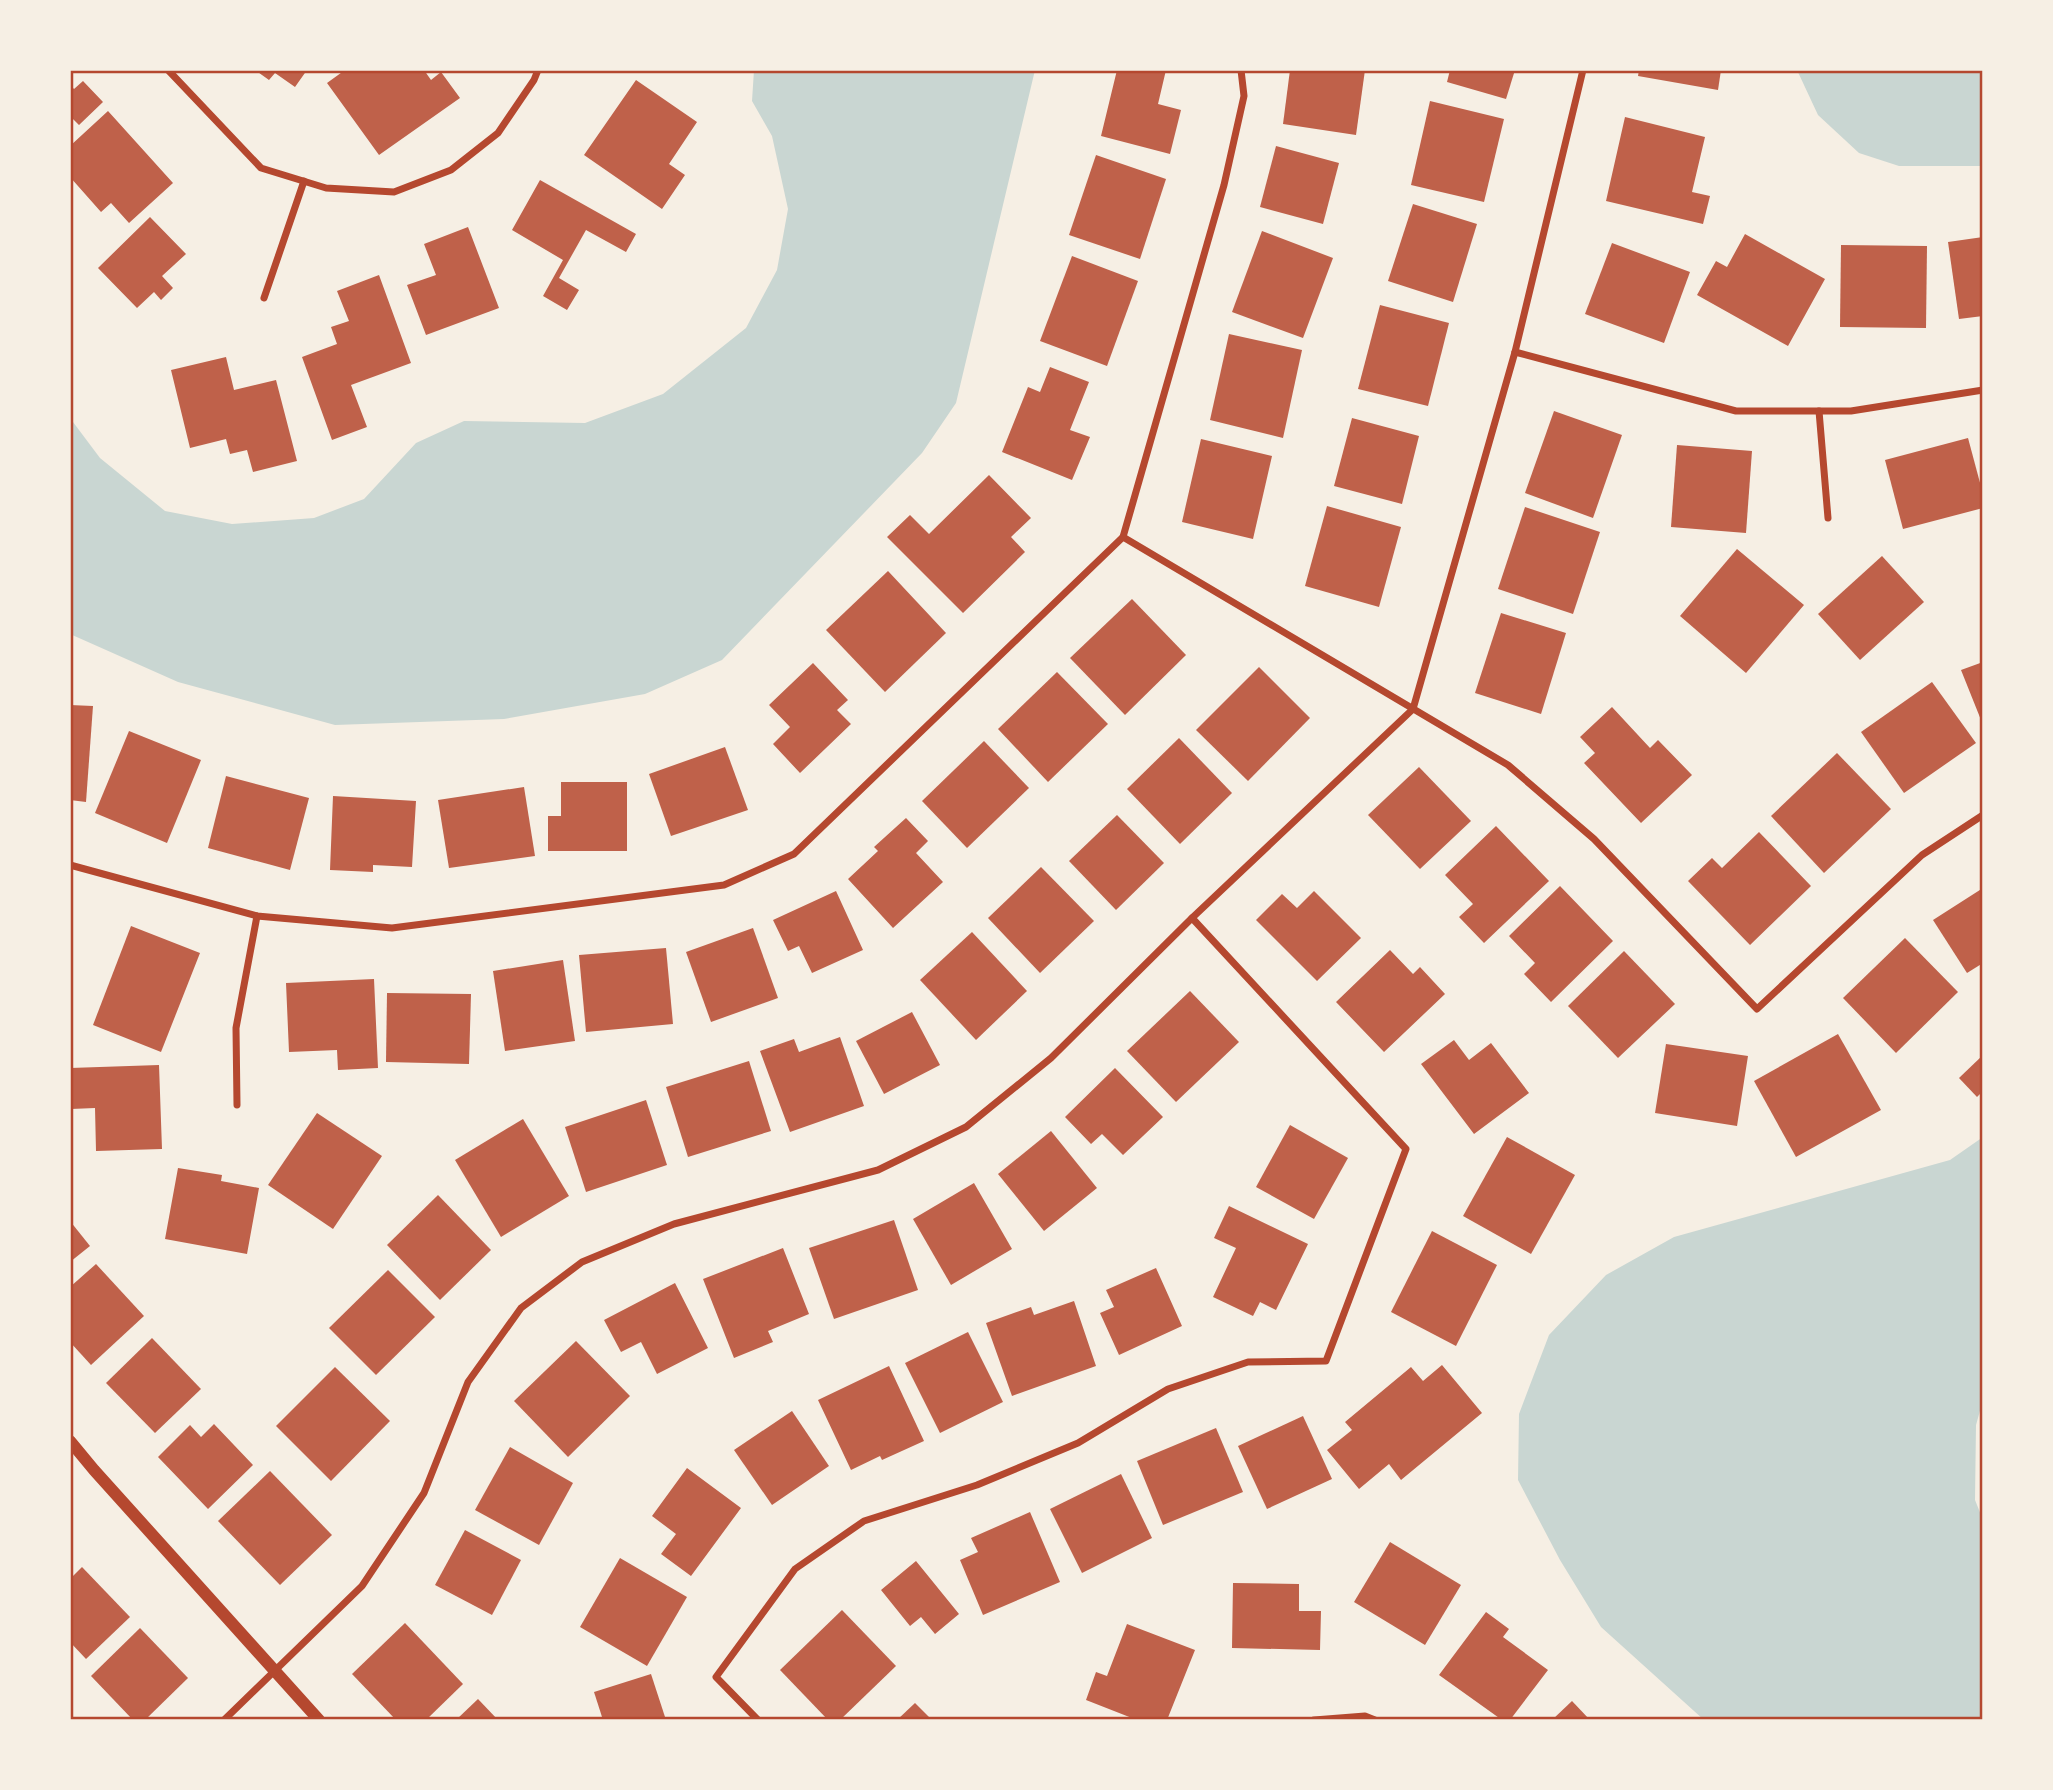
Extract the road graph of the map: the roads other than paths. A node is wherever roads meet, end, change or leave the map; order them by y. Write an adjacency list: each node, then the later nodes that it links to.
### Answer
1 (169, 70): 5 (street)
2 (538, 70): 5 (street)
3 (1241, 70): 11 (street)
4 (1583, 70): 7 (street)
5 (304, 181): 6 (street)
6 (264, 298)
7 (1514, 352): 9 (street); 12 (street)
8 (1983, 390): 9 (street)
9 (1819, 411): 10 (street)
10 (1828, 517)
11 (1123, 537): 12 (street); 15 (street)
12 (1413, 709): 13 (street); 16 (street)
13 (1983, 815)
14 (70, 865): 15 (street)
15 (257, 916): 17 (street)
16 (1192, 918): 19 (street); 22 (street)
17 (237, 1105)
18 (70, 1441): 19 (street)
19 (274, 1671): 20 (street); 21 (street)
20 (225, 1720)
21 (319, 1720)
22 (758, 1720)
23 (1314, 1720): 24 (street)
24 (1374, 1720)

